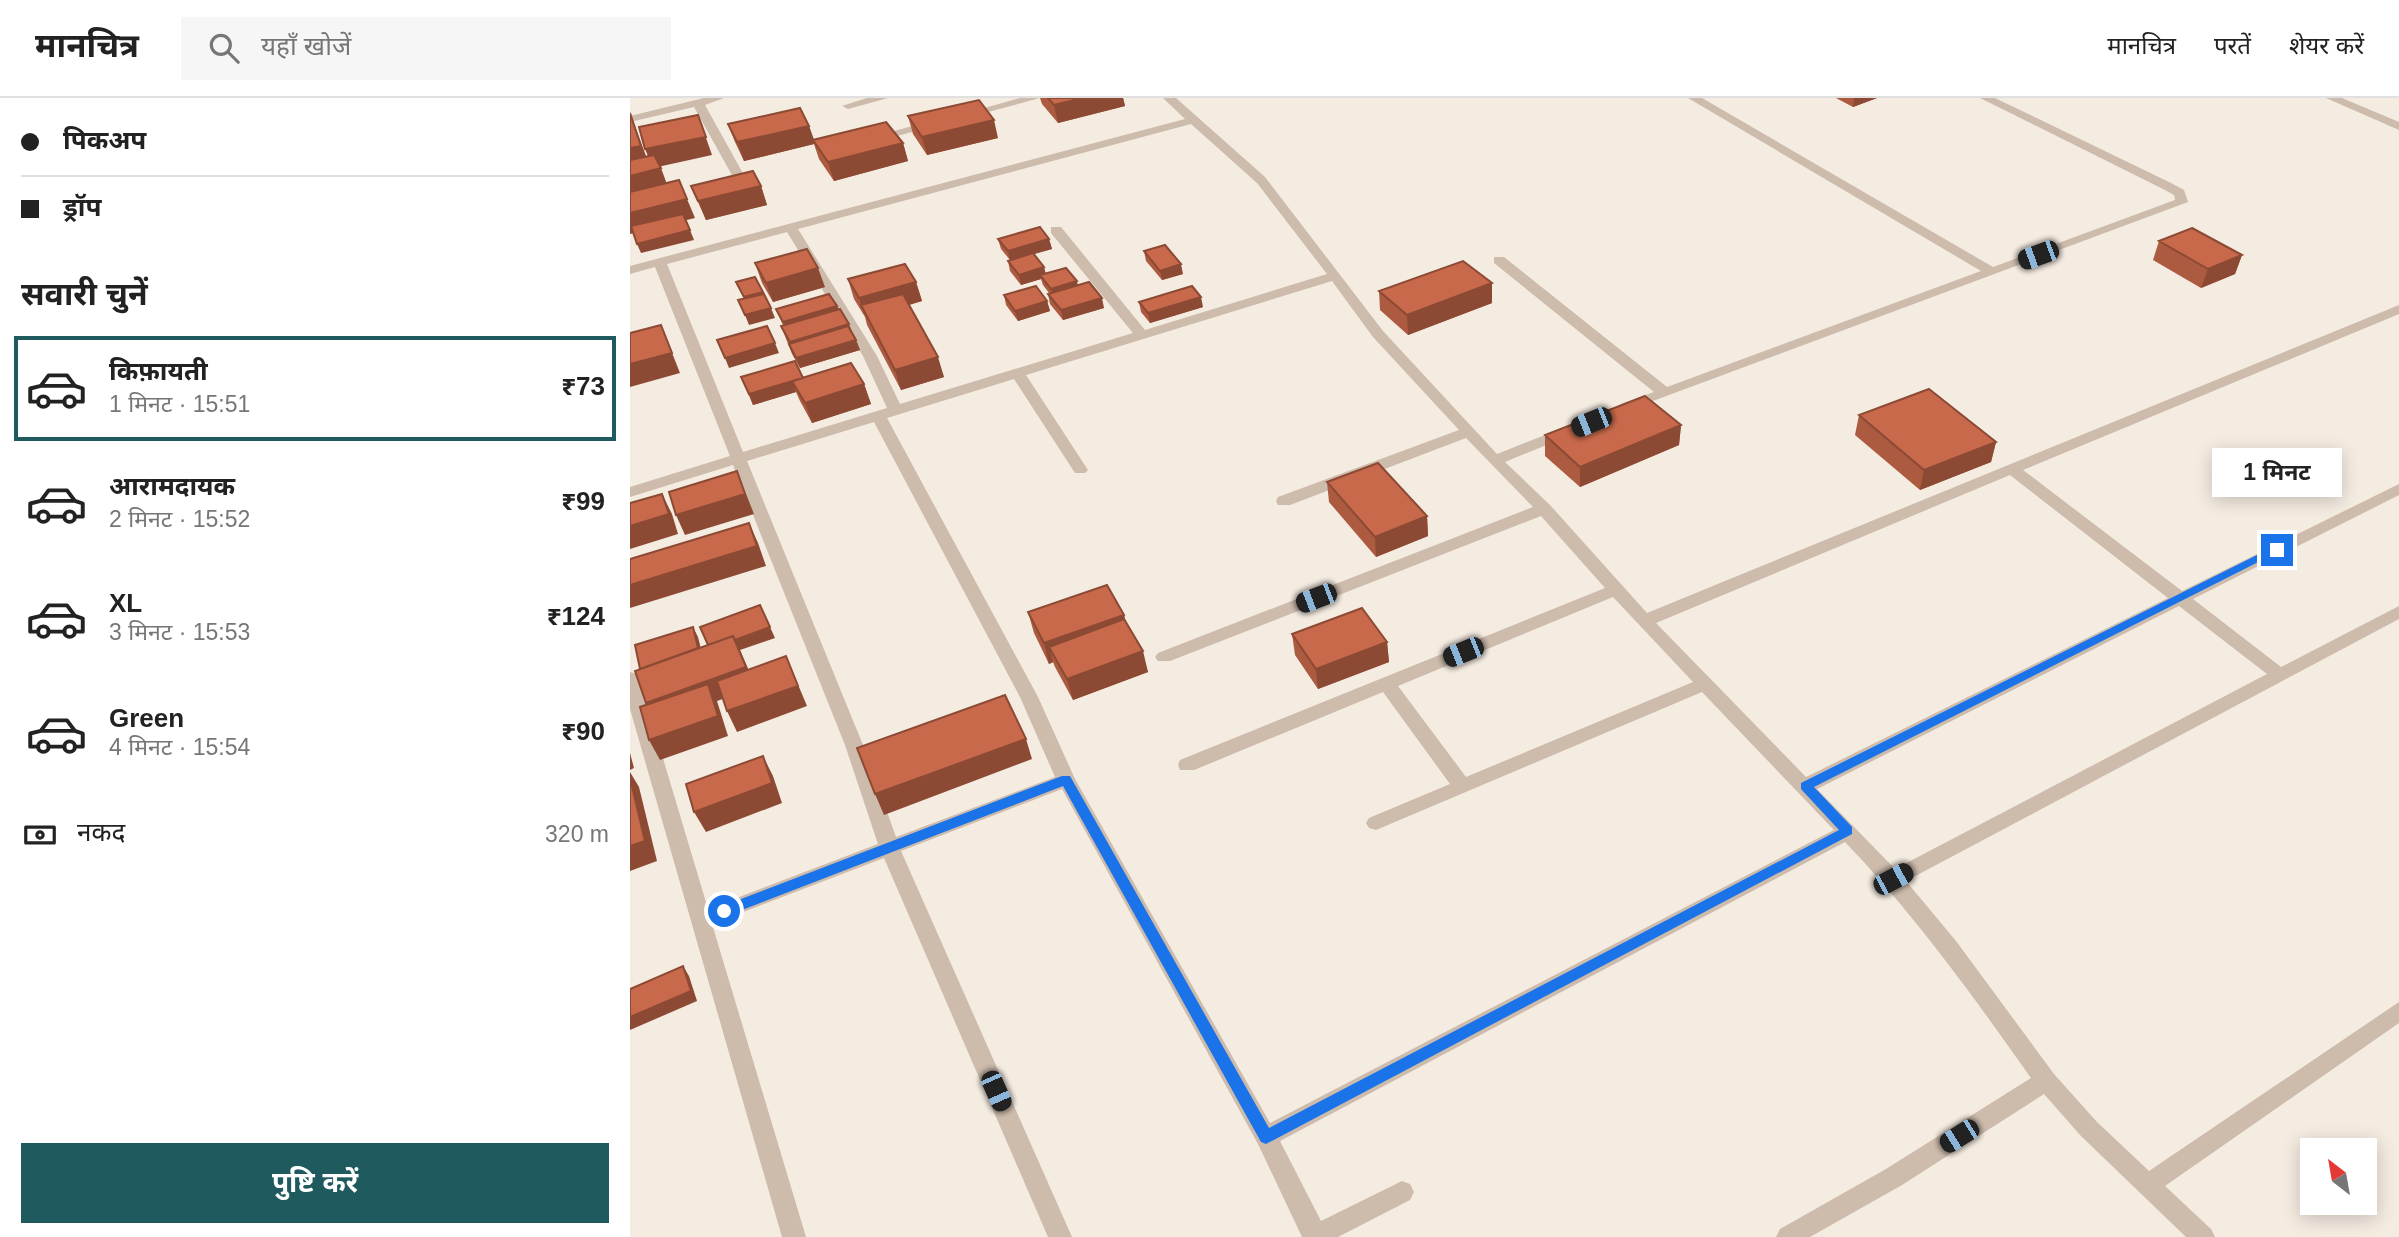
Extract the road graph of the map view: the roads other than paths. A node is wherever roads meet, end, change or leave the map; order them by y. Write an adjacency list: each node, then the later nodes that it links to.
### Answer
1 (718, 98): 8 (street)
2 (882, 98): 9 (street)
3 (1034, 98): 10 (street)
4 (1169, 98): 12 (street)
5 (1694, 98): 22 (street)
6 (1986, 98): 22 (street)
7 (2332, 98): 14 (street)
8 (698, 103): 11 (street); 16 (street)
9 (848, 106)
10 (957, 117)
11 (630, 119)
12 (1193, 120): 17 (street); 23 (street)
13 (944, 121): 15 (street)
14 (2399, 126)
15 (866, 140)
16 (744, 186)
17 (790, 226): 20 (street); 29 (street)
18 (1056, 230): 25 (street)
19 (1499, 260): 27 (street)
20 (659, 262): 21 (street); 32 (street)
21 (630, 270)
22 (1992, 272): 27 (street)
23 (1334, 276): 25 (street); 31 (street)
24 (2399, 309): 35 (street)
25 (1142, 335): 26 (street)
26 (1017, 373): 29 (street); 34 (street)
27 (1664, 392): 28 (street)
28 (1615, 412)
29 (887, 413): 32 (street); 50 (street)
30 (1579, 426): 33 (street)
31 (1468, 432): 33 (street); 38 (street)
32 (738, 459): 37 (street); 55 (street)
33 (1495, 461): 39 (street)
34 (1080, 470)
35 (2013, 470): 41 (street); 43 (street)
36 (2399, 489): 41 (street)
37 (630, 492)
38 (1284, 501)
39 (1544, 509): 40 (street); 44 (street)
40 (1616, 590): 43 (street); 47 (street)
41 (2179, 599): 45 (street); 52 (street)
42 (2399, 612): 45 (street)
43 (1644, 621): 48 (street)
44 (1164, 657)
45 (2279, 674): 56 (street)
46 (630, 678): 57 (street)
47 (1386, 683): 49 (street); 51 (street)
48 (1705, 684): 51 (street); 52 (street)
49 (1187, 765)
50 (1066, 780): 55 (street); 60 (street)
51 (1462, 786): 53 (street)
52 (1806, 786): 54 (street)
53 (1376, 823)
54 (1847, 831): 56 (street); 60 (street)
55 (890, 849): 57 (street); 65 (street)
56 (1893, 879): 59 (street)
57 (700, 920): 64 (street)
58 (2399, 1011): 61 (street)
59 (2046, 1081): 61 (street); 66 (street)
60 (1266, 1137): 63 (street)
61 (2147, 1185): 67 (street)
62 (1402, 1192): 63 (street)
63 (1315, 1236)
64 (794, 1237)
65 (1060, 1237)
66 (1788, 1237)
67 (2203, 1237)

